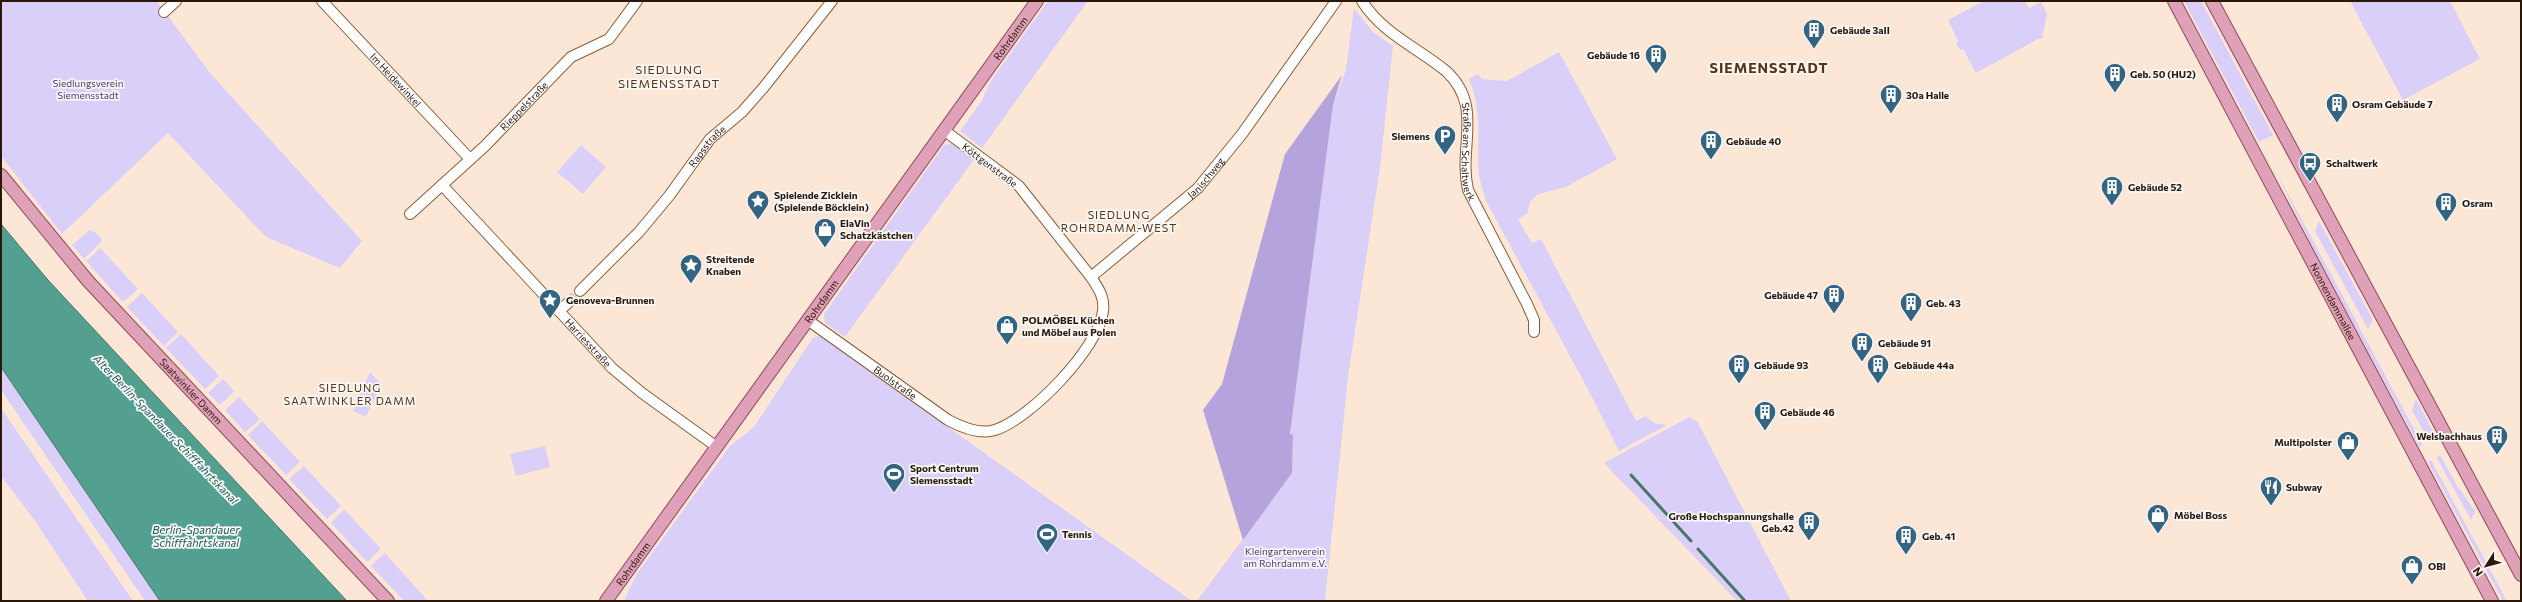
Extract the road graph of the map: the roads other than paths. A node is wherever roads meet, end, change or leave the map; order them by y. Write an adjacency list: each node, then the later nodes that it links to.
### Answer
1 (176, 1): 10 (street)
2 (322, 1): 12 (street, Im Heidewinkel)
3 (637, 1): 12 (street, Rieppelstraße)
4 (832, 1): 17 (street, Rapsstraße)
5 (1037, 1): 11 (main road, Rohrdamm)
6 (1336, 1): 16 (street, Janischweg)
7 (1362, 1): 21 (street, Straße am Schaltwerk)
8 (2174, 1): 26 (main road, Nonnendammallee)
9 (2212, 1): 23 (main road)
10 (164, 12)
11 (945, 131): 16 (street, Köttgenstraße); 20 (main road, Rohrdamm)
12 (470, 159): 14 (street, Rieppelstraße)
13 (1, 175): 24 (main road, Saatwinkler Damm)
14 (442, 185): 15 (street, Rieppelstraße); 19 (street, Harriesstraße)
15 (410, 214)
16 (1091, 277): 20 (street, Buolstraße)
17 (580, 291)
18 (568, 303): 19 (street)
19 (559, 311): 22 (street, Harriesstraße)
20 (809, 321): 22 (main road, Rohrdamm)
21 (1534, 332)
22 (718, 446): 25 (main road, Rohrdamm)
23 (2521, 575)
24 (388, 601)
25 (606, 601)
26 (2492, 601)

